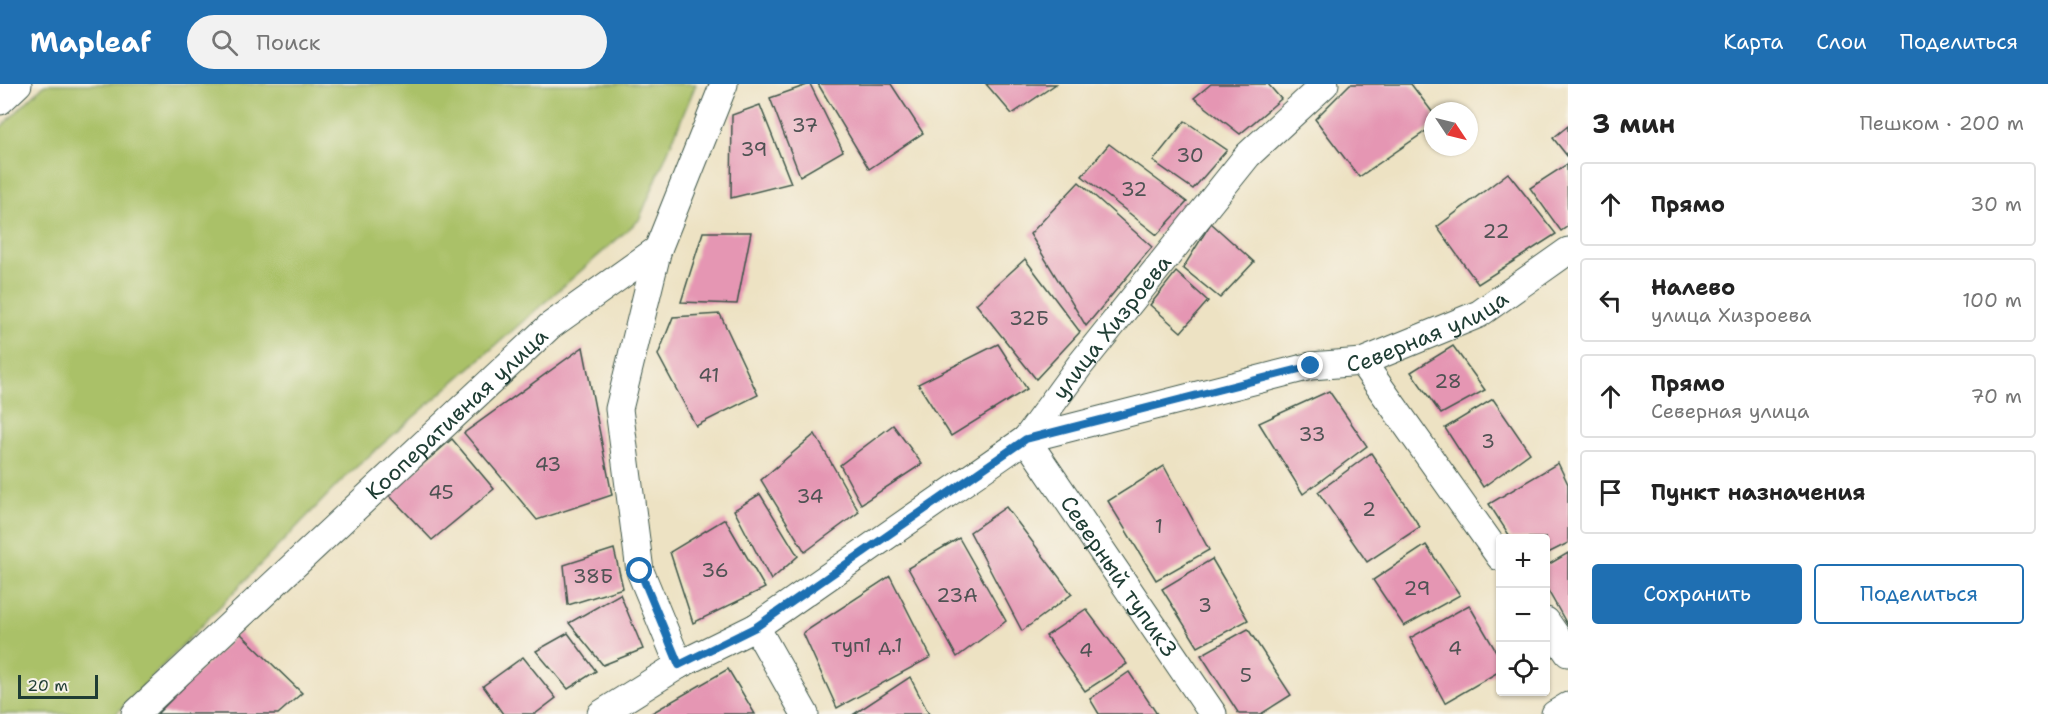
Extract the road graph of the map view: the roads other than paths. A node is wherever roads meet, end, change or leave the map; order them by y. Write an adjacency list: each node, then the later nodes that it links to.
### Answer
1 (18, 84): 4 (street)
2 (724, 84): 5 (street)
3 (1325, 84): 8 (street, улица Хизроева)
4 (0, 101)
5 (658, 249): 13 (street); 15 (street, Кооперативная улица)
6 (1568, 251): 7 (street, Северная улица)
7 (1362, 362): 8 (street, Северная улица); 9 (street)
8 (1026, 439): 10 (street, улица Хизроева); 18 (street, Северный тупик3)
9 (1496, 551)
10 (756, 627): 13 (street, улица Хизроева); 17 (street)
11 (1550, 628): 12 (street)
12 (1568, 653)
13 (679, 665): 16 (street, улица Хизроева)
14 (1568, 706): 19 (street)
15 (135, 714)
16 (601, 714)
17 (805, 714)
18 (1213, 714)
19 (1555, 714)

